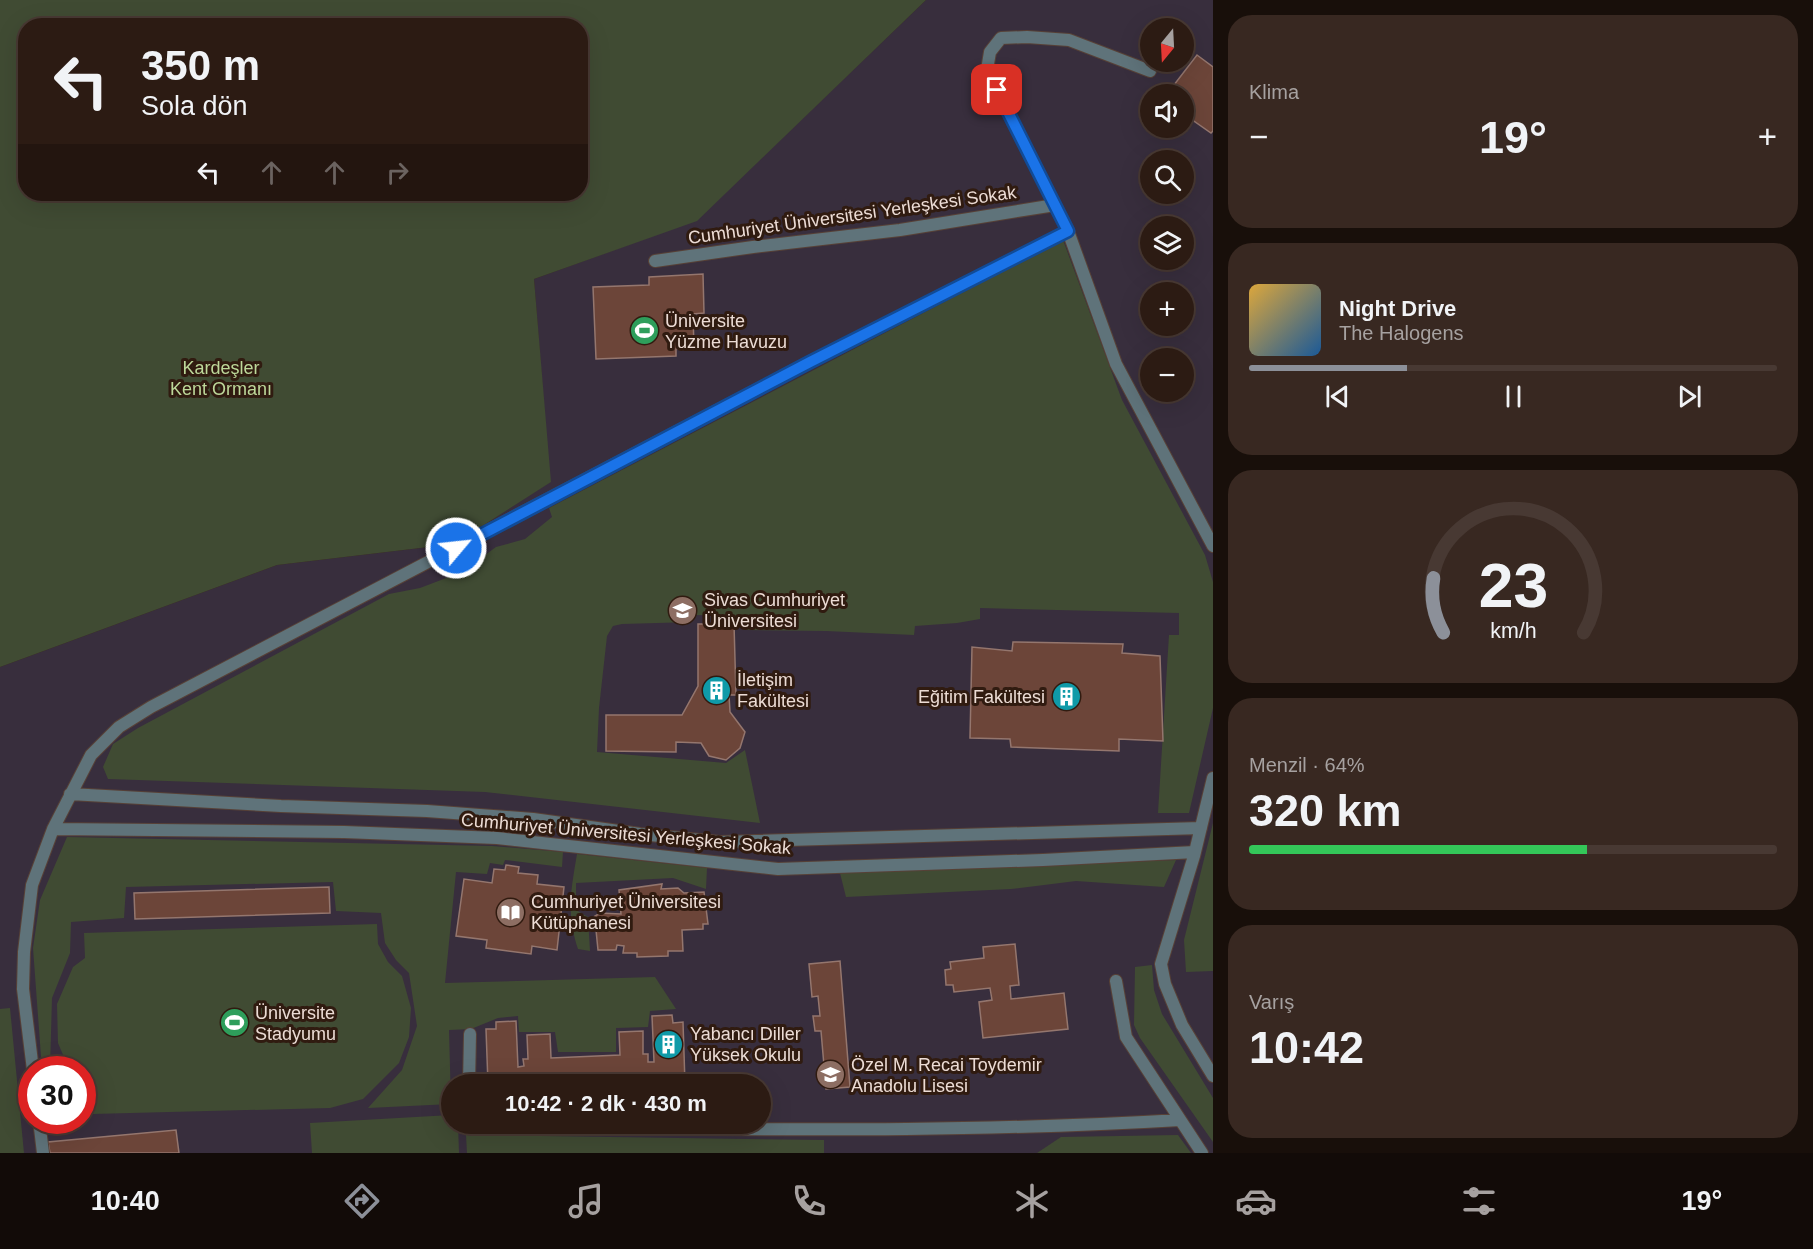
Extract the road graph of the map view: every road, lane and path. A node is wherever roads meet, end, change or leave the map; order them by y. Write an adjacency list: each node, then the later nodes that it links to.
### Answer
1 (1140, 67): 2 (street, Cumhuriyet Üniversitesi Yerleşkesi Sokak)
2 (1054, 205): 3 (street, Cumhuriyet Üniversitesi Yerleşkesi Sokak); 4 (street, Cumhuriyet Üniversitesi Yerleşkesi Sokak)
3 (1068, 231): 5 (street, Cumhuriyet Üniversitesi Yerleşkesi Sokak); 7 (street)
4 (654, 261)
5 (1213, 546)
6 (1213, 778): 8 (street)
7 (70, 794): 8 (street, Cumhuriyet Üniversitesi Yerleşkesi Sokak); 9 (street)
8 (1201, 828): 10 (street)
9 (54, 829): 10 (street, Cumhuriyet Üniversitesi Yerleşkesi Sokak); 13 (street)
10 (1195, 852): 15 (street)
11 (1116, 981): 16 (street)
12 (470, 1034): 14 (street)
13 (31, 1056)
14 (470, 1074)
15 (1213, 1076)
16 (1180, 1120): 17 (street); 20 (street)
17 (771, 1129)
18 (40, 1134): 19 (street)
19 (42, 1153)
20 (1202, 1153)

